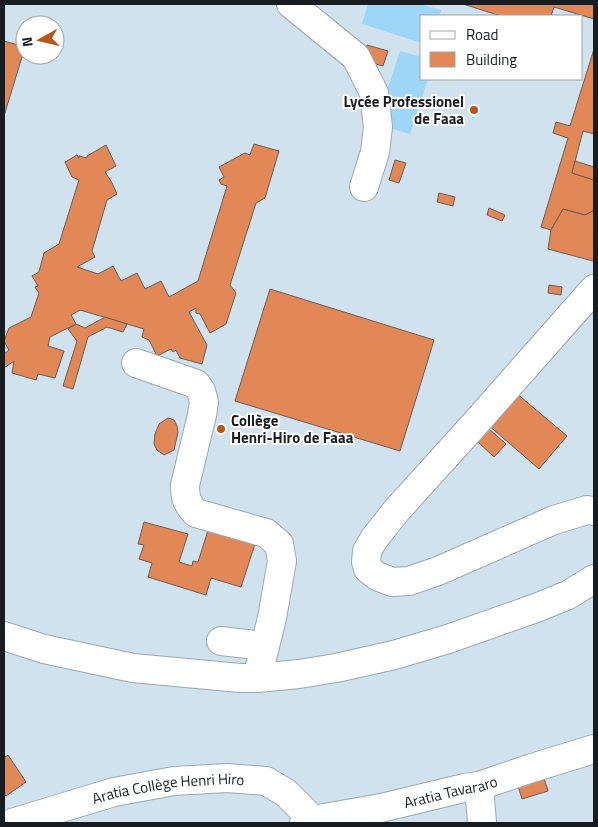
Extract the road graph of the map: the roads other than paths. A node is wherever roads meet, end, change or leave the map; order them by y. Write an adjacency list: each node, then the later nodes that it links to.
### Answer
1 (291, 4): 2 (street)
2 (364, 187)
3 (594, 289): 5 (street)
4 (136, 363): 9 (street)
5 (594, 511)
6 (594, 579): 10 (street)
7 (4, 636): 10 (street)
8 (221, 641): 9 (street)
9 (265, 646): 10 (street)
10 (257, 678)
11 (594, 749): 12 (street, Aratia Tavararo)
12 (479, 786): 13 (street, Aratia Tavararo); 15 (street)
13 (308, 822): 14 (street, Aratia Collège Henri Hiro)
14 (12, 823)
15 (482, 823)

